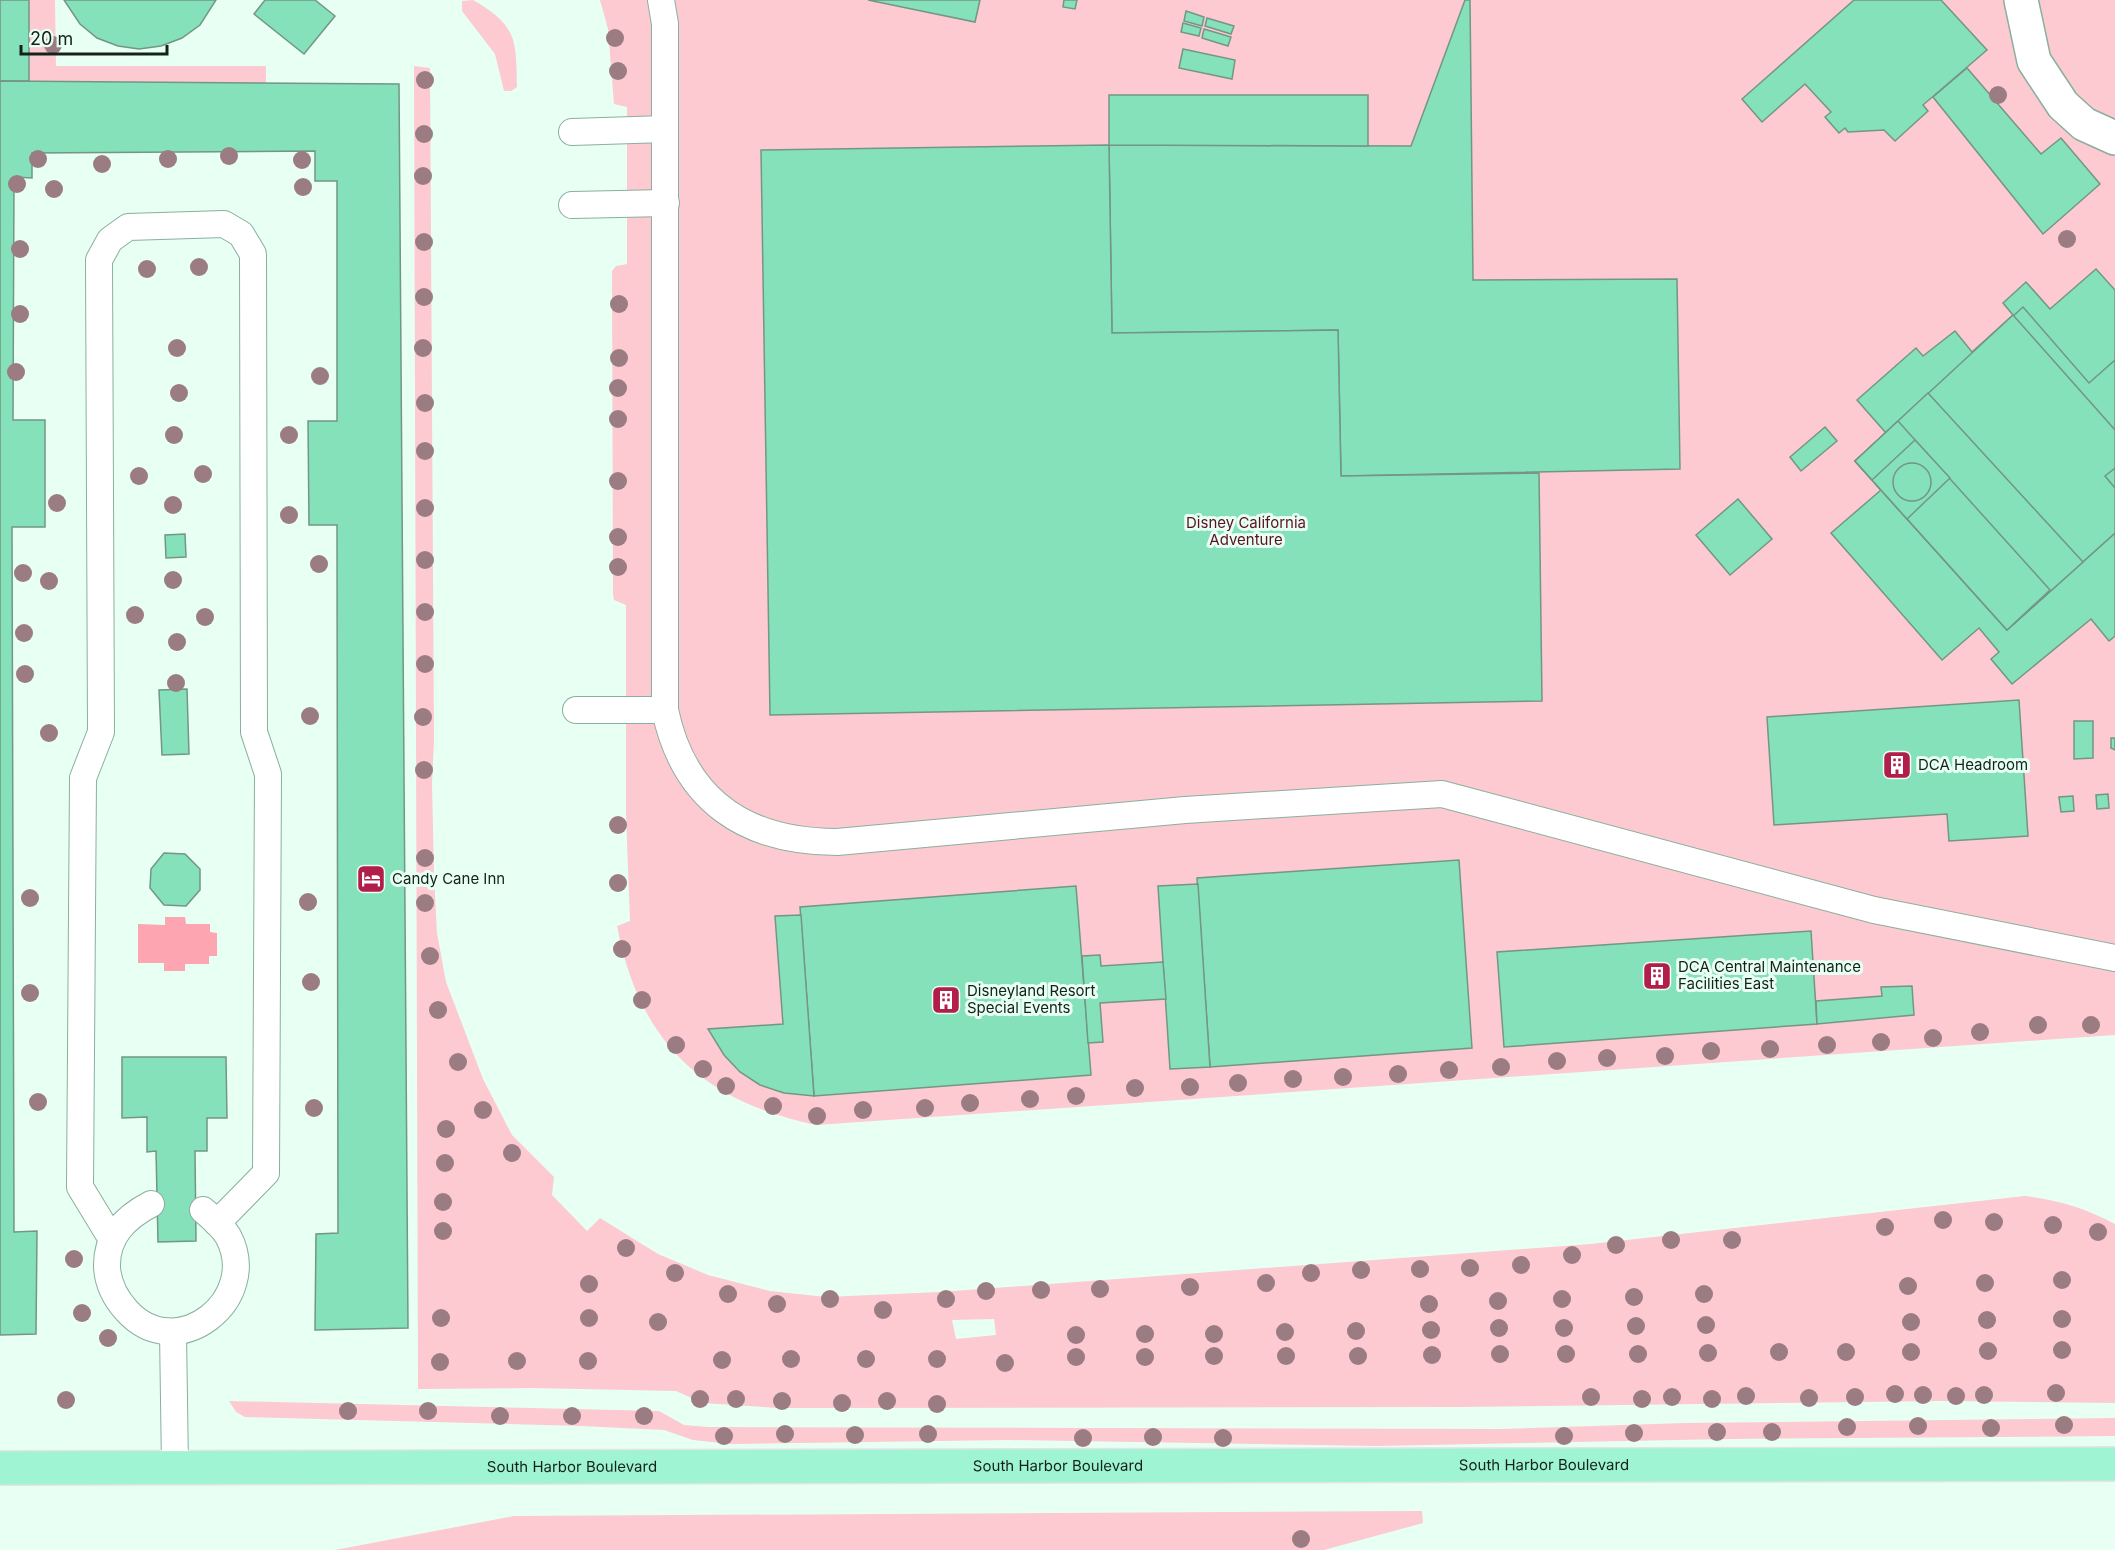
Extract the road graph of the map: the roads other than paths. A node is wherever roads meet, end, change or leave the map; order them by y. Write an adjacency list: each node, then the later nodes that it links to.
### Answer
1 (661, 0): 3 (lane)
2 (2021, 0): 5 (street)
3 (665, 129): 4 (lane); 6 (lane)
4 (572, 132)
5 (2115, 138)
6 (666, 203): 7 (lane); 9 (lane)
7 (572, 205)
8 (576, 710): 9 (lane)
9 (665, 710): 10 (lane)
10 (2115, 958)
11 (152, 1204): 12 (lane)
12 (111, 1238): 13 (lane); 13 (lane)
13 (173, 1332): 15 (lane)
14 (2115, 1464): 15 (main road, South Harbor Boulevard)
15 (175, 1467): 16 (main road, South Harbor Boulevard)
16 (0, 1468)

